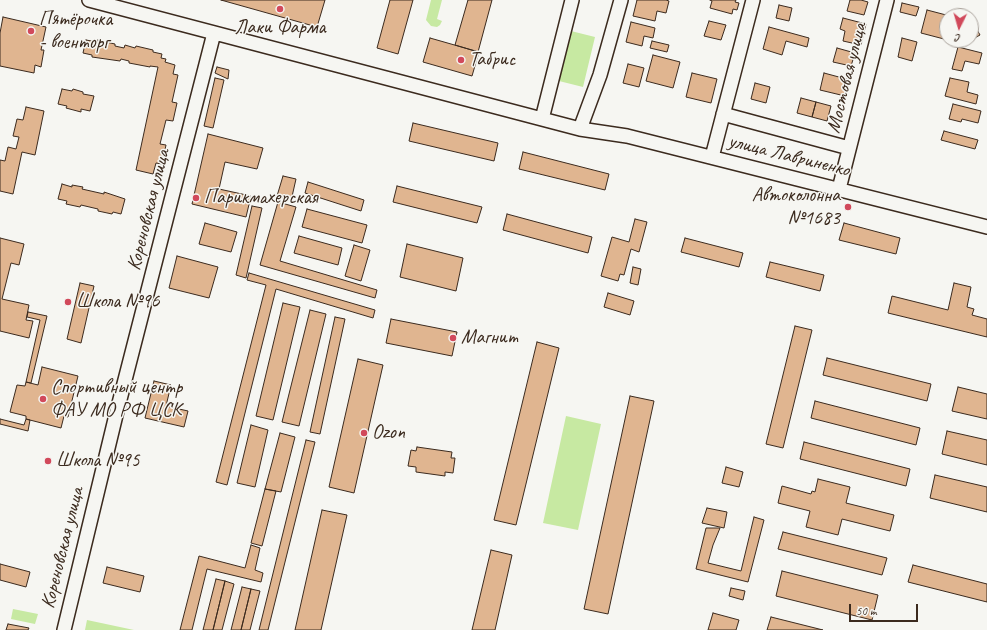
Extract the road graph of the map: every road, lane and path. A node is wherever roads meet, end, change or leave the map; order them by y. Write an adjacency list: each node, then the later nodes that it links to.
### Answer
1 (89, 0): 6 (street)
2 (572, 0): 8 (street)
3 (621, 0): 9 (street)
4 (753, 0): 7 (street)
5 (887, 0): 10 (street, Мостовая улица)
6 (214, 33): 8 (street); 14 (street, Кореновская улица)
7 (723, 114): 10 (street, улица Лавриненко); 11 (street)
8 (542, 119): 9 (street)
9 (580, 129): 11 (street, улица Лавриненко)
10 (849, 148): 12 (street, Мостовая улица)
11 (712, 157): 12 (street, улица Лавриненко)
12 (839, 189): 13 (street, улица Лавриненко)
13 (987, 227)
14 (64, 630)

